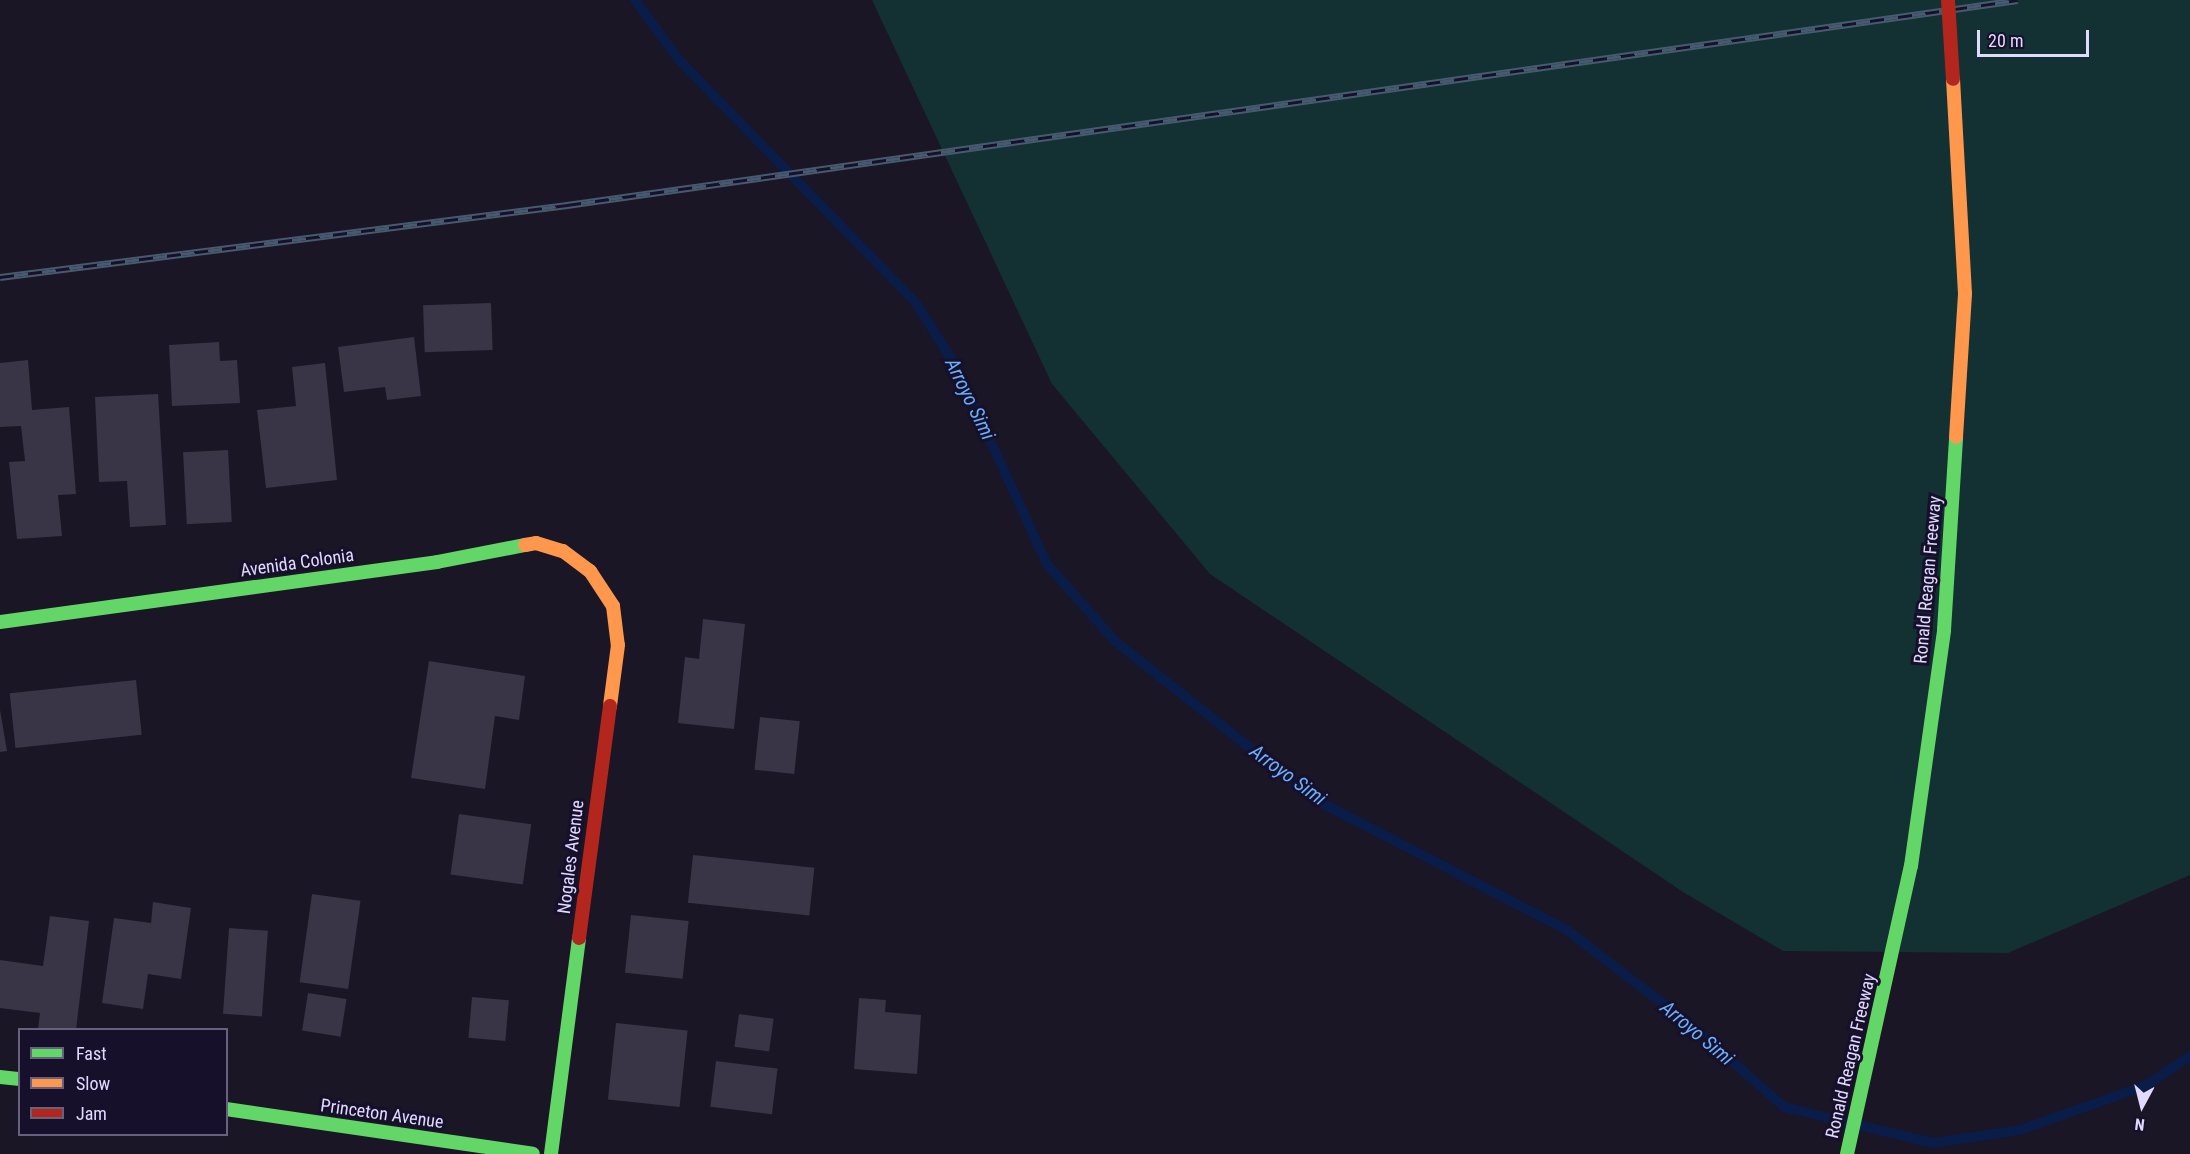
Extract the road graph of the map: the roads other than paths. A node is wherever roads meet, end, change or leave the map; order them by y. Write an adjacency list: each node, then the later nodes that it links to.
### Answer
1 (1948, 0): 9 (main road, Ronald Reagan Freeway, bridge)
2 (590, 571): 3 (main road, Avenida Colonia); 8 (main road, Nogales Avenue)
3 (0, 622)
4 (0, 1077): 5 (main road)
5 (18, 1079)
6 (228, 1109): 7 (main road, Princeton Avenue)
7 (533, 1154)
8 (551, 1154)
9 (1847, 1154)

